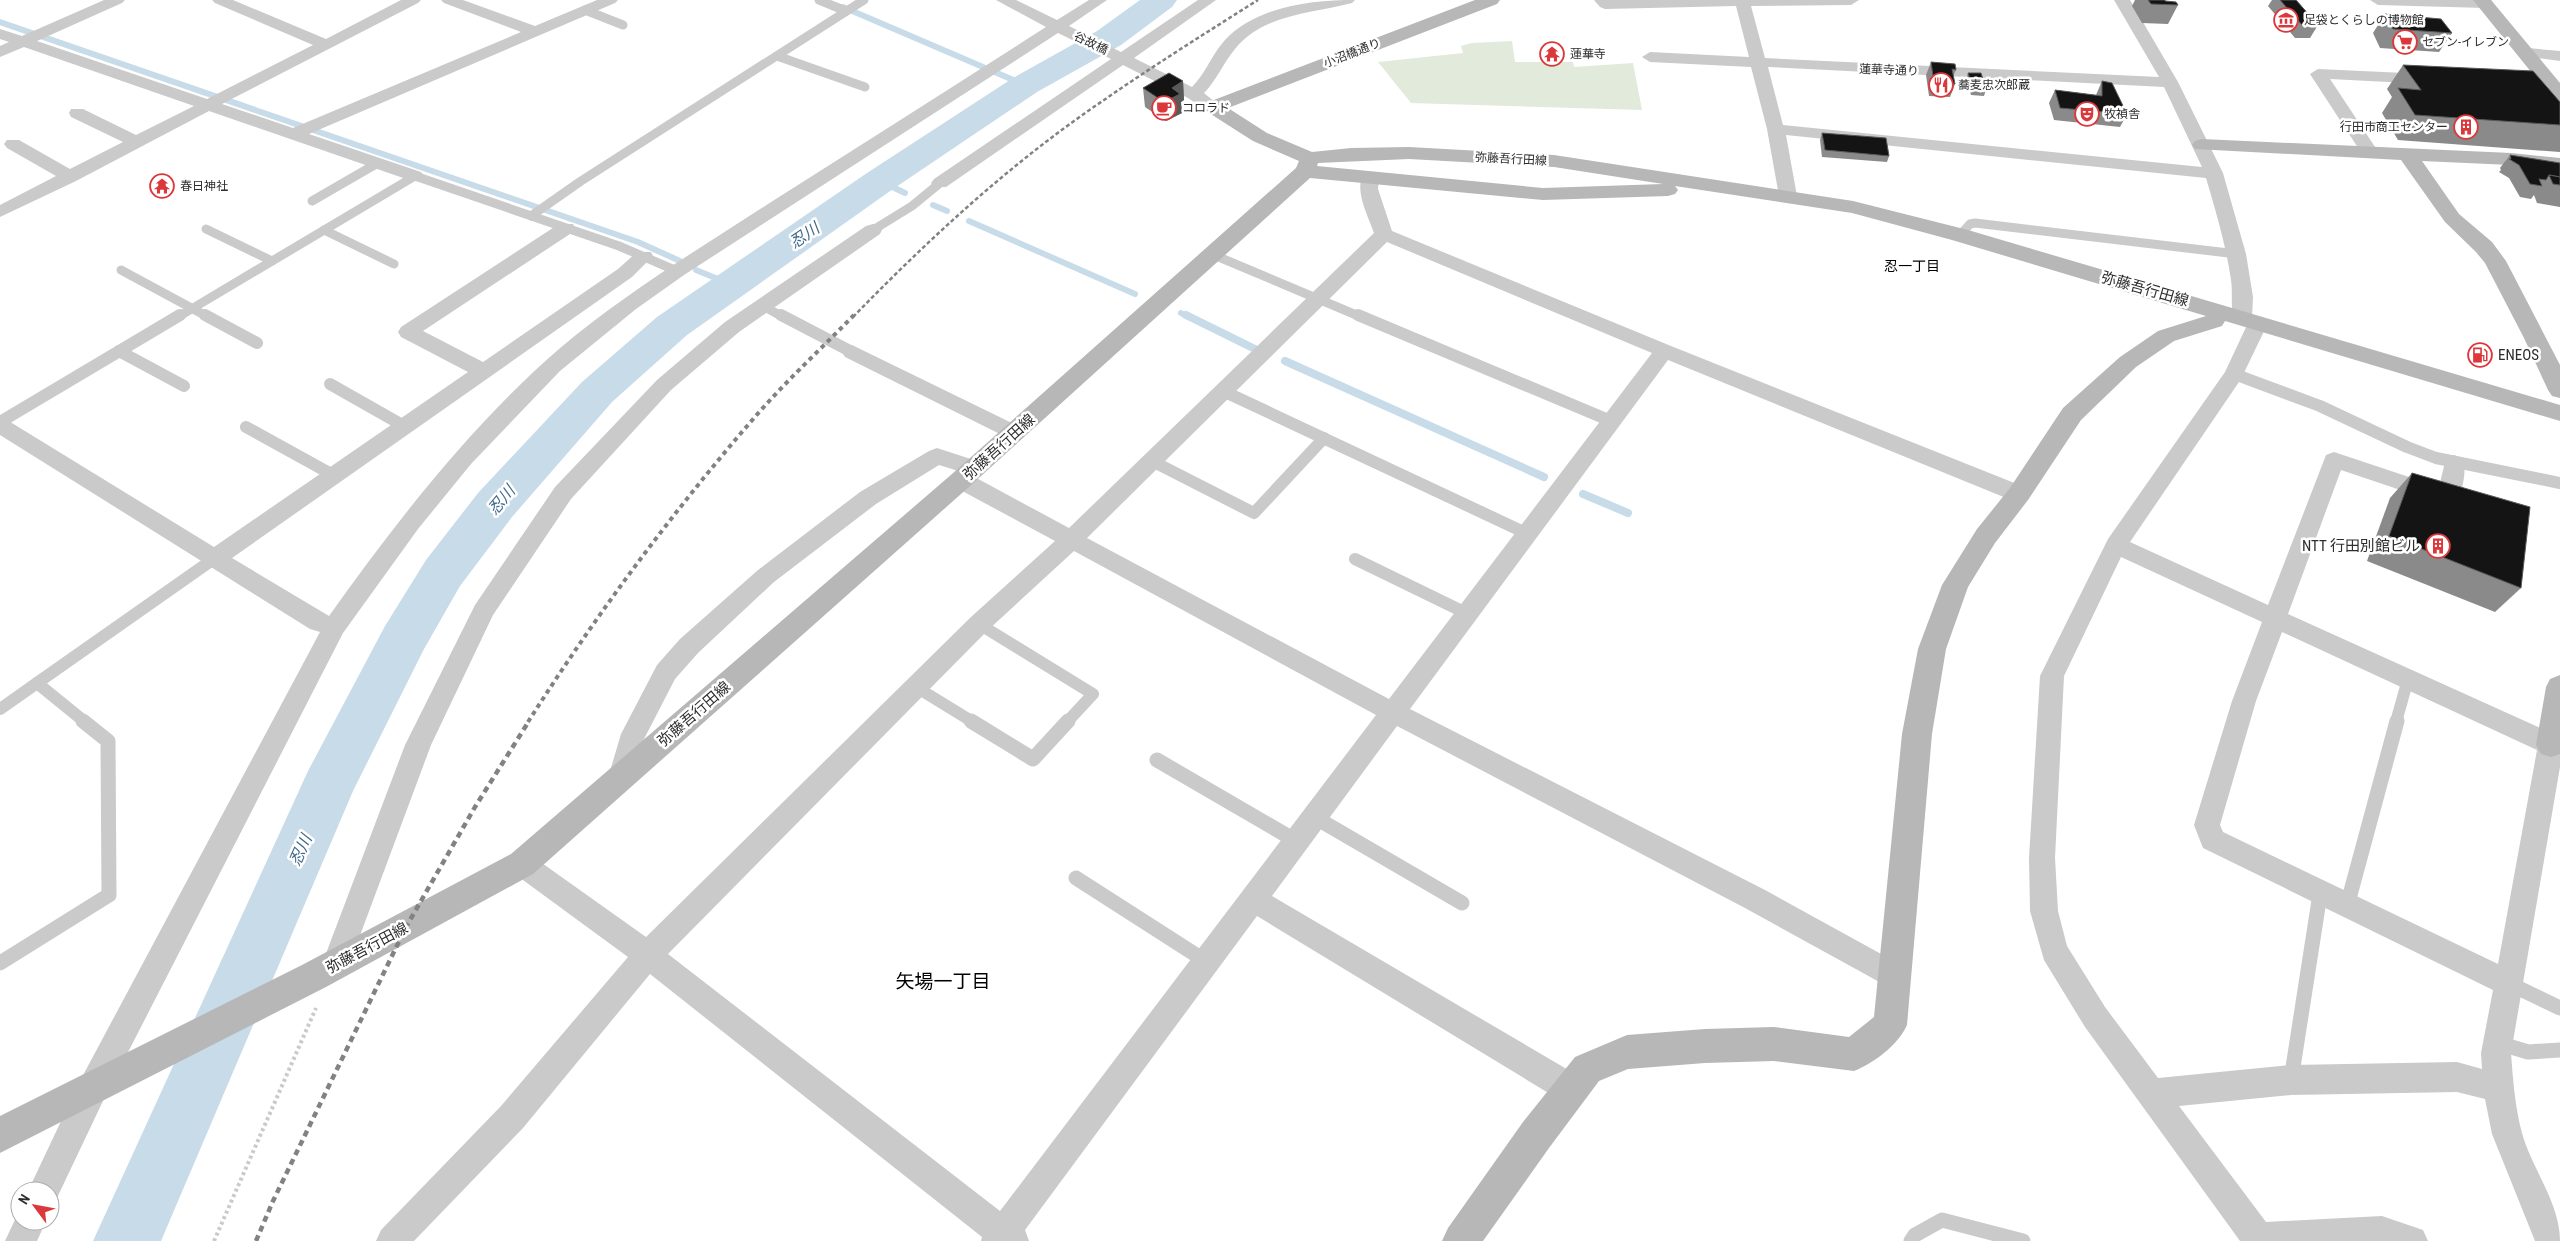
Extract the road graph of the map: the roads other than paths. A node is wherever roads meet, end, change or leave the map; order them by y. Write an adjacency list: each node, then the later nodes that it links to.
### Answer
1 (117, 0): 25 (street)
2 (220, 0): 26 (street)
3 (413, 0): 26 (street)
4 (449, 0): 23 (street)
5 (610, 0): 19 (street)
6 (819, 0): 20 (lane)
7 (864, 0): 20 (lane)
8 (1004, 0): 22 (street, 谷故橋)
9 (1099, 0): 22 (street)
10 (1208, 0): 32 (street)
11 (1347, 0): 39 (street)
12 (1491, 0): 41 (main road, 小沼橋通り)
13 (1602, 0): 17 (street)
14 (1850, 0): 17 (street)
15 (2122, 0): 35 (street)
16 (2378, 0): 18 (street)
17 (1742, 2): 33 (street)
18 (2483, 2): 28 (main road)
19 (585, 10): 21 (lane); 23 (street)
20 (846, 11): 29 (lane)
21 (623, 25)
22 (1060, 27): 32 (street, 谷故橋); 75 (street)
23 (536, 32): 44 (street)
24 (0, 34): 25 (street)
25 (23, 42): 27 (street); 40 (street)
26 (327, 44): 40 (street)
27 (0, 52)
28 (2528, 54): 30 (street); 38 (main road)
29 (777, 56): 37 (lane); 62 (lane)
30 (2560, 56)
31 (1650, 57): 33 (street, 蓮華寺通り)
32 (1122, 58): 39 (street, 谷故橋); 57 (street)
33 (1758, 64): 35 (street, 蓮華寺通り); 43 (street)
34 (2446, 80): 48 (street)
35 (2170, 82): 47 (street)
36 (2534, 85): 38 (street)
37 (864, 87)
38 (2557, 90)
39 (1194, 94): 41 (street, 谷故橋)
40 (208, 106): 44 (street); 45 (street)
41 (1213, 107): 52 (main road)
42 (77, 113): 45 (street)
43 (1776, 129): 53 (street); 59 (street)
44 (292, 135): 50 (street)
45 (137, 142): 55 (street)
46 (13, 144): 55 (street)
47 (2202, 145): 48 (main road); 53 (street)
48 (2370, 153): 49 (main road)
49 (2407, 154): 51 (main road); 88 (main road)
50 (376, 164): 54 (street); 60 (lane)
51 (2560, 164)
52 (1307, 165): 56 (main road, 弥藤吾行田線); 58 (main road, 弥藤吾行田線); 70 (main road, 弥藤吾行田線)
53 (2214, 172): 69 (street)
54 (415, 176): 62 (lane); 65 (lane)
55 (70, 177): 61 (street)
56 (1370, 178): 58 (main road, 弥藤吾行田線); 67 (street)
57 (940, 183): 66 (lane)
58 (1724, 189): 59 (main road, 弥藤吾行田線)
59 (1788, 196): 68 (main road, 弥藤吾行田線)
60 (312, 201)
61 (0, 212)
62 (531, 216): 63 (lane)
63 (566, 228): 71 (lane); 84 (street)
64 (206, 229): 72 (lane)
65 (324, 230): 72 (lane); 73 (lane)
66 (873, 230): 77 (street)
67 (1384, 234): 76 (street); 82 (street)
68 (1960, 235): 69 (lane); 79 (main road, 弥藤吾行田線)
69 (2237, 254): 79 (street)
70 (1214, 255): 76 (lane); 95 (main road, 弥藤吾行田線)
71 (644, 256): 75 (lane); 84 (street)
72 (272, 261): 78 (lane)
73 (394, 264)
74 (121, 270): 78 (lane)
75 (677, 271): 111 (street)
76 (1318, 299): 89 (street); 91 (lane)
77 (762, 306): 83 (lane); 132 (street)
78 (192, 308): 80 (lane); 81 (lane)
79 (2240, 318): 85 (street); 90 (main road, 弥藤吾行田線); 102 (main road)
80 (258, 343)
81 (119, 351): 87 (lane); 92 (lane)
82 (1664, 351): 91 (street); 102 (street)
83 (852, 352): 95 (street)
84 (483, 371): 93 (street)
85 (2234, 374): 98 (lane); 105 (street)
86 (330, 384): 93 (lane)
87 (184, 386)
88 (2560, 390)
89 (1223, 391): 96 (lane); 97 (street)
90 (2560, 413)
91 (1611, 421): 103 (street)
92 (0, 423): 106 (street)
93 (404, 426): 100 (street)
94 (246, 427): 100 (lane)
95 (1015, 433): 99 (main road, 弥藤吾行田線)
96 (1324, 438): 97 (lane); 103 (lane)
97 (1152, 461): 104 (street)
98 (2454, 463): 101 (lane); 109 (street)
99 (968, 474): 104 (street); 120 (main road, 弥藤吾行田線); 120 (street)
100 (333, 475): 106 (street)
101 (2560, 483)
102 (2019, 494): 133 (main road)
103 (1528, 534): 108 (street)
104 (1071, 540): 110 (street); 117 (street)
105 (2116, 545): 109 (street); 142 (street)
106 (215, 558): 111 (street); 113 (lane)
107 (1355, 558): 108 (lane)
108 (1468, 614): 117 (street)
109 (2274, 618): 112 (street); 125 (street)
110 (979, 624): 114 (street); 114 (lane)
111 (334, 627): 139 (street)
112 (2408, 679): 118 (street); 128 (lane)
113 (36, 684): 116 (lane); 131 (lane)
114 (916, 687): 129 (street)
115 (2560, 687): 118 (main road)
116 (0, 710)
117 (1394, 713): 121 (street); 133 (street)
118 (2556, 747): 134 (street)
119 (1157, 760): 122 (lane)
120 (621, 778): 123 (main road, 弥藤吾行田線)
121 (1316, 818): 122 (street); 127 (lane)
122 (1298, 842): 126 (street)
123 (522, 864): 129 (street); 132 (main road, 弥藤吾行田線)
124 (1076, 878): 130 (lane)
125 (2320, 894): 128 (street); 138 (lane)
126 (1254, 900): 130 (street); 141 (street)
127 (1462, 903)
128 (2347, 906): 134 (street)
129 (648, 954): 145 (street); 147 (street)
130 (1207, 962): 145 (street)
131 (0, 963)
132 (325, 970): 139 (main road, 弥藤吾行田線)
133 (1893, 975): 141 (main road)
134 (2508, 983): 135 (lane); 136 (street)
135 (2560, 1008)
136 (2498, 1043): 137 (lane); 140 (street)
137 (2560, 1050)
138 (2291, 1080): 140 (street); 142 (street)
139 (105, 1083): 143 (main road, 弥藤吾行田線); 144 (street)
140 (2498, 1088): 152 (street)
141 (1571, 1089): 148 (main road)
142 (2150, 1094): 146 (street)
143 (1, 1129)
144 (50, 1181)
145 (1004, 1239)
146 (2259, 1240): 151 (street)
147 (392, 1241)
148 (1461, 1241)
149 (1911, 1241): 150 (lane)
150 (2023, 1241)
151 (2412, 1241)
152 (2551, 1241)

